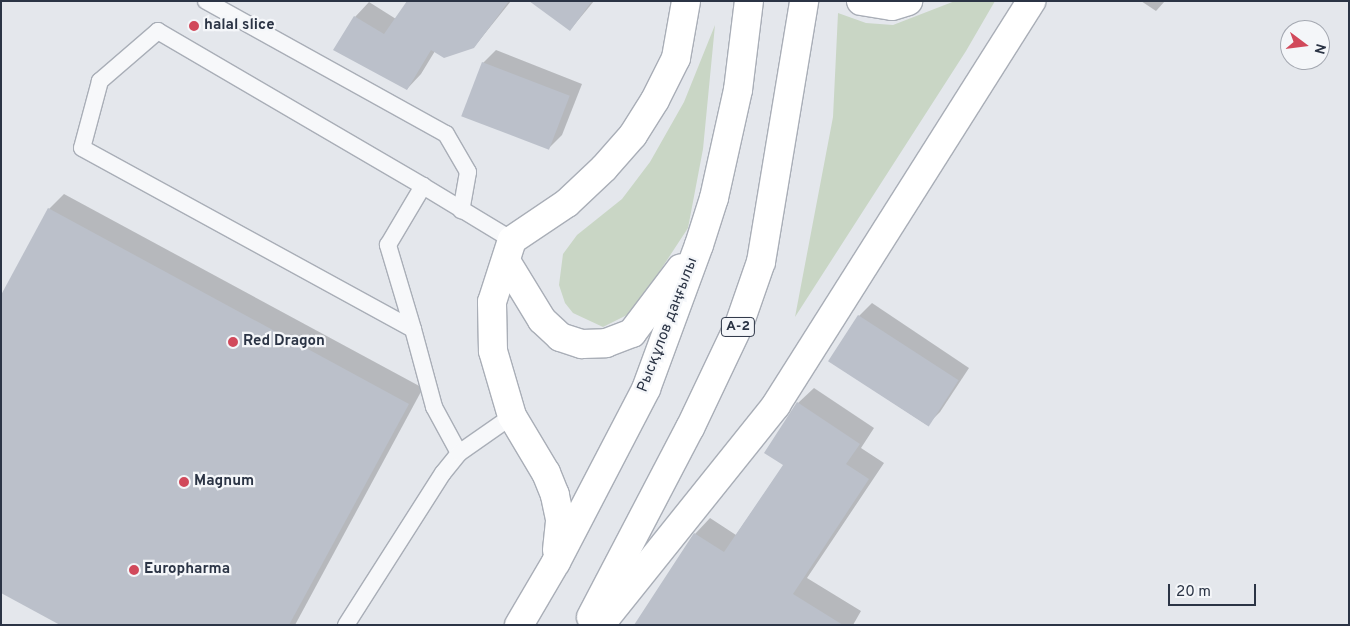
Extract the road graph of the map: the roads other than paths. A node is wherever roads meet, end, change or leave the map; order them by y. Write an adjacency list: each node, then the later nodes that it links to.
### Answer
1 (206, 1): 9 (lane)
2 (686, 1): 11 (main road)
3 (749, 1): 10 (main road, Рысқұлов даңғылы)
4 (804, 1): 18 (main road, A-2)
5 (861, 1): 6 (main road)
6 (908, 1)
7 (1031, 1): 19 (main road)
8 (423, 186): 9 (lane); 12 (lane); 12 (lane)
9 (461, 210): 11 (lane)
10 (699, 245): 11 (main road); 15 (main road, Рысқұлов даңғылы)
11 (509, 251): 13 (main road)
12 (413, 329): 14 (lane)
13 (512, 416): 14 (lane); 15 (main road)
14 (459, 453): 16 (lane)
15 (556, 562): 17 (main road, Рысқұлов даңғылы)
16 (346, 625)
17 (519, 625)
18 (587, 625)
19 (600, 625)

